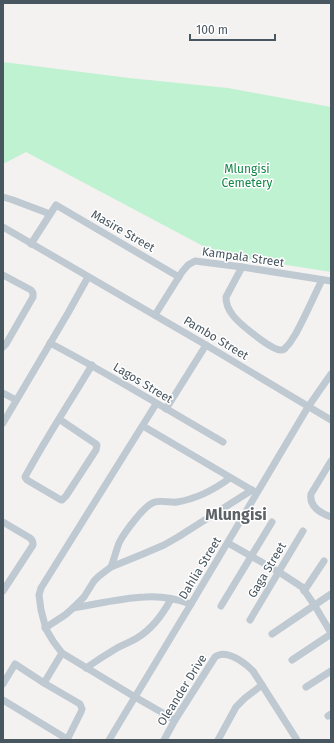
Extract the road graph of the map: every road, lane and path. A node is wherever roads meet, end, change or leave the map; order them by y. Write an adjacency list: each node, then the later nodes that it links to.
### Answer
1 (3, 197): 2 (street)
2 (50, 214): 4 (street); 8 (street, Masire Street)
3 (3, 227): 4 (street, Pambo Street)
4 (31, 244): 7 (street, Pambo Street)
5 (242, 267): 8 (street, Kampala Street); 9 (street, Kampala Street); 9 (street)
6 (3, 276): 14 (street)
7 (88, 277): 11 (street, Pambo Street); 12 (street)
8 (179, 277): 11 (street, Kampala Street)
9 (322, 280): 10 (street, Kampala Street)
10 (331, 281)
11 (155, 315): 13 (street, Pambo Street)
12 (50, 343): 15 (street, Lagos Street); 18 (street)
13 (206, 345): 20 (street, Pambo Street); 21 (street)
14 (3, 347)
15 (92, 366): 19 (street, Lagos Street); 22 (street)
16 (331, 374): 20 (street, Dahlia Street)
17 (3, 393): 18 (street)
18 (16, 400): 24 (street)
19 (156, 404): 21 (street, Lagos Street); 25 (street)
20 (308, 407): 23 (street, Pambo Street); 29 (street, Dahlia Street)
21 (166, 409): 26 (street, Lagos Street)
22 (59, 419): 22 (street)
23 (331, 420)
24 (3, 423)
25 (142, 426): 28 (street); 48 (street)
26 (223, 442)
27 (331, 461): 30 (street)
28 (230, 478): 29 (street); 37 (street)
29 (255, 492): 34 (street, Dahlia Street); 37 (street)
30 (331, 518)
31 (3, 522): 39 (street)
32 (272, 522): 35 (street)
33 (303, 530): 38 (street, Gaga Street)
34 (228, 543): 35 (street); 43 (street, Dahlia Street)
35 (252, 556): 38 (street); 44 (street)
36 (324, 561): 40 (street)
37 (111, 567): 46 (street)
38 (279, 572): 40 (street); 47 (street, Gaga Street)
39 (3, 591)
40 (304, 591): 45 (street)
41 (331, 594): 45 (street)
42 (171, 599): 43 (street); 46 (street); 53 (street)
43 (192, 604): 59 (street, Dahlia Street)
44 (221, 606)
45 (315, 606): 49 (street); 50 (street)
46 (72, 608): 48 (street)
47 (250, 620)
48 (45, 628): 51 (street)
49 (272, 634)
50 (331, 634): 52 (street)
51 (62, 653): 53 (street); 55 (street)
52 (292, 660)
53 (86, 668): 59 (street)
54 (331, 671): 58 (street)
55 (44, 683): 56 (street); 62 (street)
56 (3, 684)
57 (262, 685): 61 (street, Oleander Drive); 65 (street); 66 (street, Oleander Drive)
58 (306, 687)
59 (135, 697): 61 (street); 63 (street, Dahlia Street)
60 (3, 700): 62 (street)
61 (175, 720): 64 (street, Oleander Drive)
62 (67, 739)
63 (109, 740)
64 (164, 740)
65 (218, 740)
66 (297, 740)

